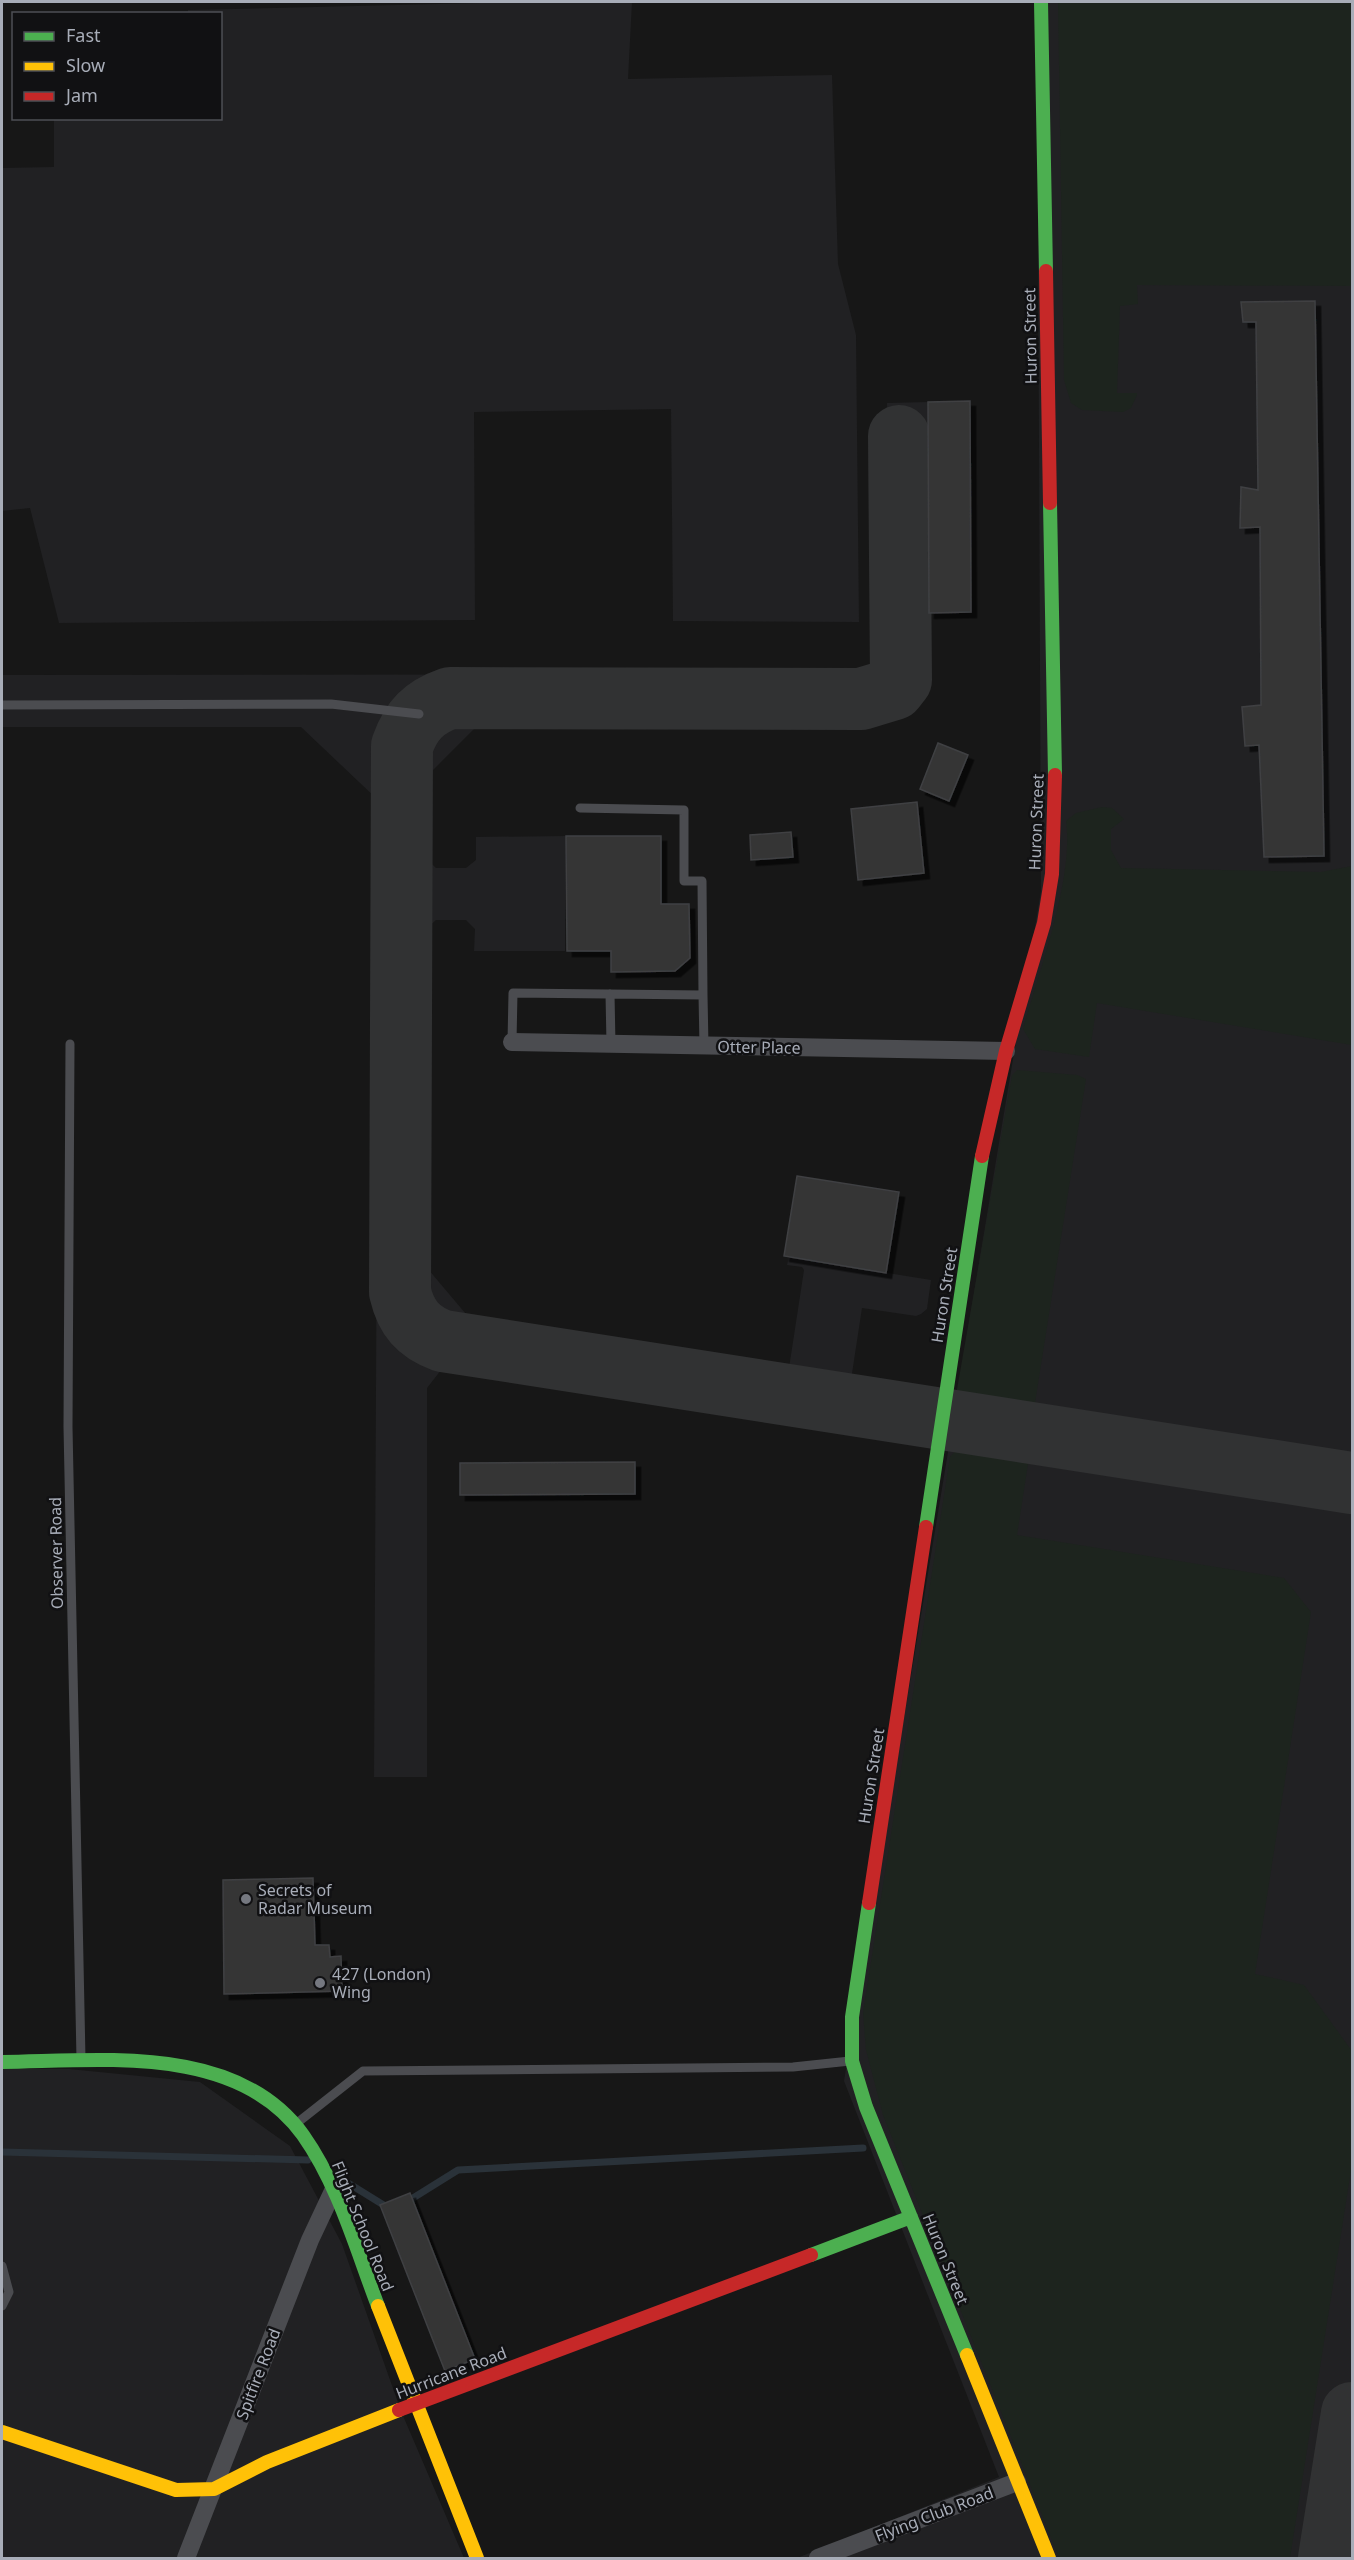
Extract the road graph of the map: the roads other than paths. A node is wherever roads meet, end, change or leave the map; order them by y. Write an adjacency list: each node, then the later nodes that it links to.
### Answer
1 (1041, 2): 11 (street, Huron Street)
2 (2, 705): 3 (lane)
3 (418, 714)
4 (580, 808): 6 (lane)
5 (610, 994): 6 (lane); 7 (lane); 9 (lane)
6 (703, 994): 10 (lane)
7 (512, 1042): 9 (street, Otter Place)
8 (70, 1044): 14 (lane, Observer Road)
9 (611, 1044): 10 (street, Otter Place)
10 (704, 1046): 11 (street, Otter Place)
11 (1006, 1051): 12 (street, Huron Street)
12 (852, 2061): 15 (lane); 17 (street, Huron Street)
13 (2, 2062): 14 (street, Flight School Road)
14 (81, 2062): 15 (street, Flight School Road)
15 (294, 2126): 16 (street, Flight School Road)
16 (333, 2191): 20 (street, Flight School Road); 23 (street, Spitfire Road)
17 (911, 2217): 20 (street, Hurricane Road); 22 (street, Huron Street)
18 (2, 2266): 19 (lane)
19 (2, 2306)
20 (415, 2404): 23 (street, Hurricane Road); 25 (street, Flight School Road)
21 (2, 2432): 23 (street, Hurricane Road)
22 (1017, 2482): 26 (street, Flying Club Road); 27 (street, Huron Street)
23 (214, 2489): 24 (street, Spitfire Road)
24 (186, 2559)
25 (477, 2559)
26 (818, 2559)
27 (1049, 2559)

